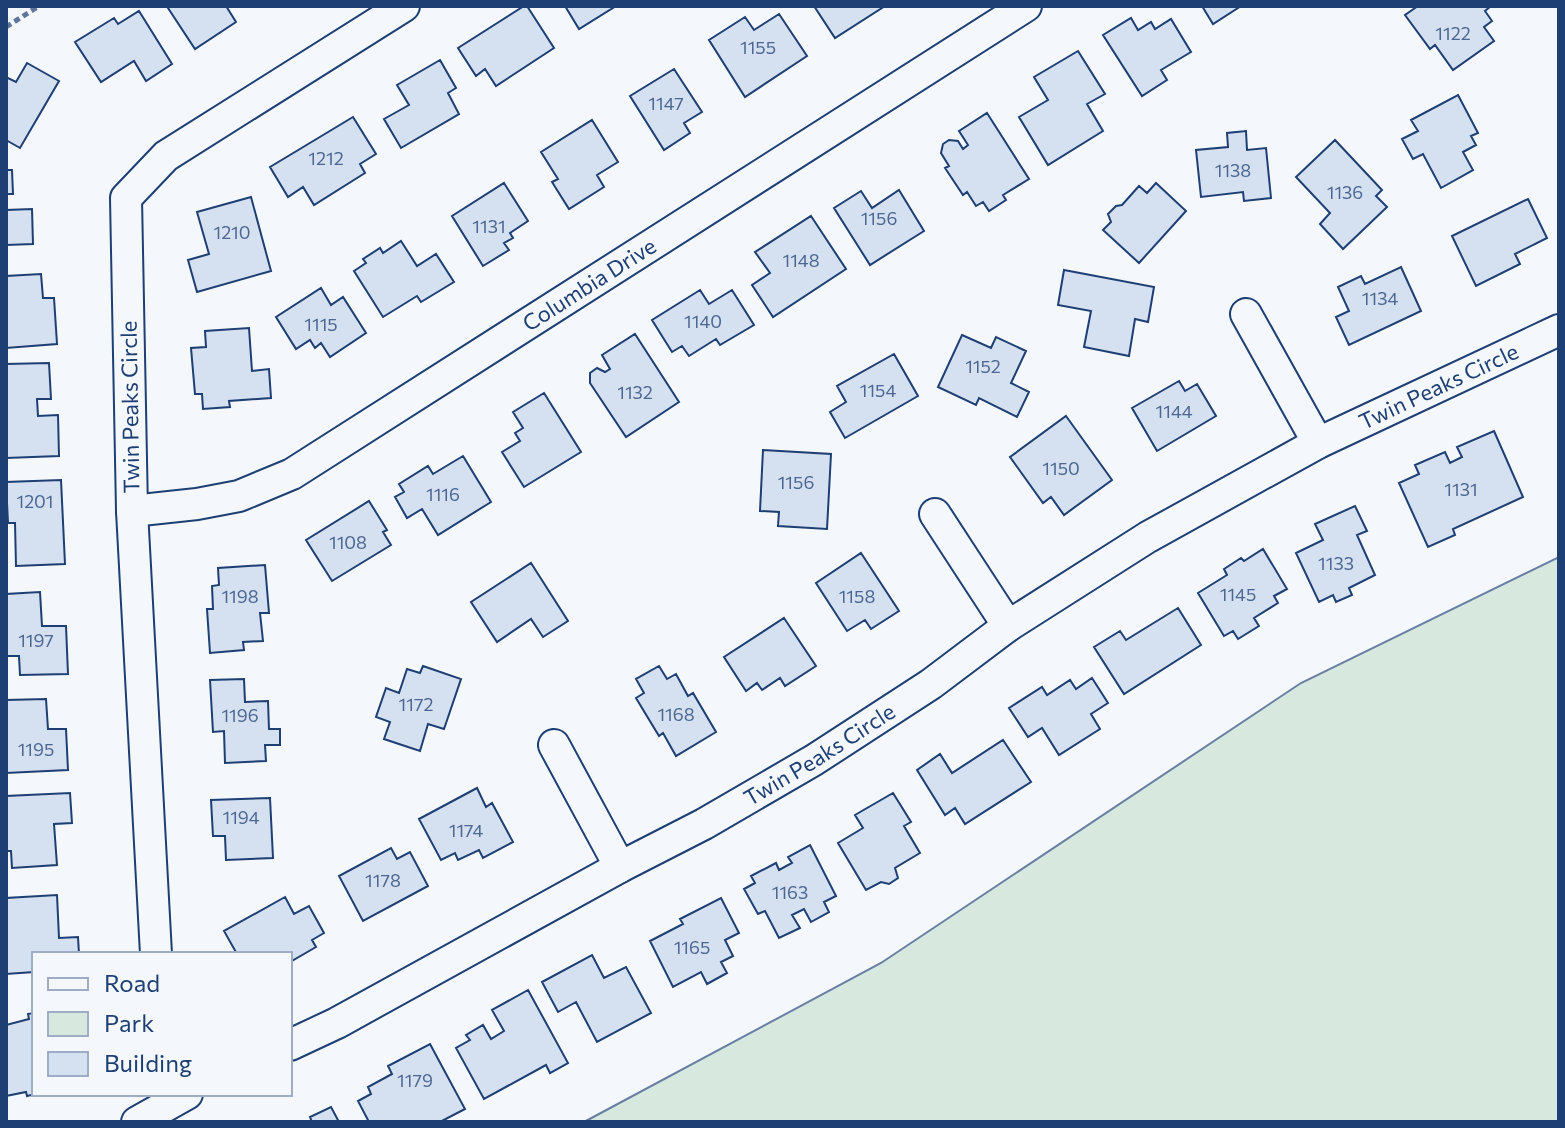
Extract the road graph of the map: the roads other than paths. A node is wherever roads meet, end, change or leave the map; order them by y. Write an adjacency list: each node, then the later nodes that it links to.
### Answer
1 (404, 6): 6 (street, Twin Peaks Circle)
2 (1026, 6): 6 (street, Columbia Drive)
3 (1246, 314): 5 (street)
4 (1559, 330): 5 (street, Twin Peaks Circle)
5 (1318, 443): 8 (street, Twin Peaks Circle)
6 (132, 511): 11 (street, Twin Peaks Circle)
7 (935, 514): 8 (street)
8 (1008, 626): 10 (street, Twin Peaks Circle)
9 (554, 745): 10 (street)
10 (620, 867): 12 (street, Twin Peaks Circle)
11 (156, 952)
12 (292, 1044)
13 (183, 1096): 14 (street)
14 (137, 1122)

